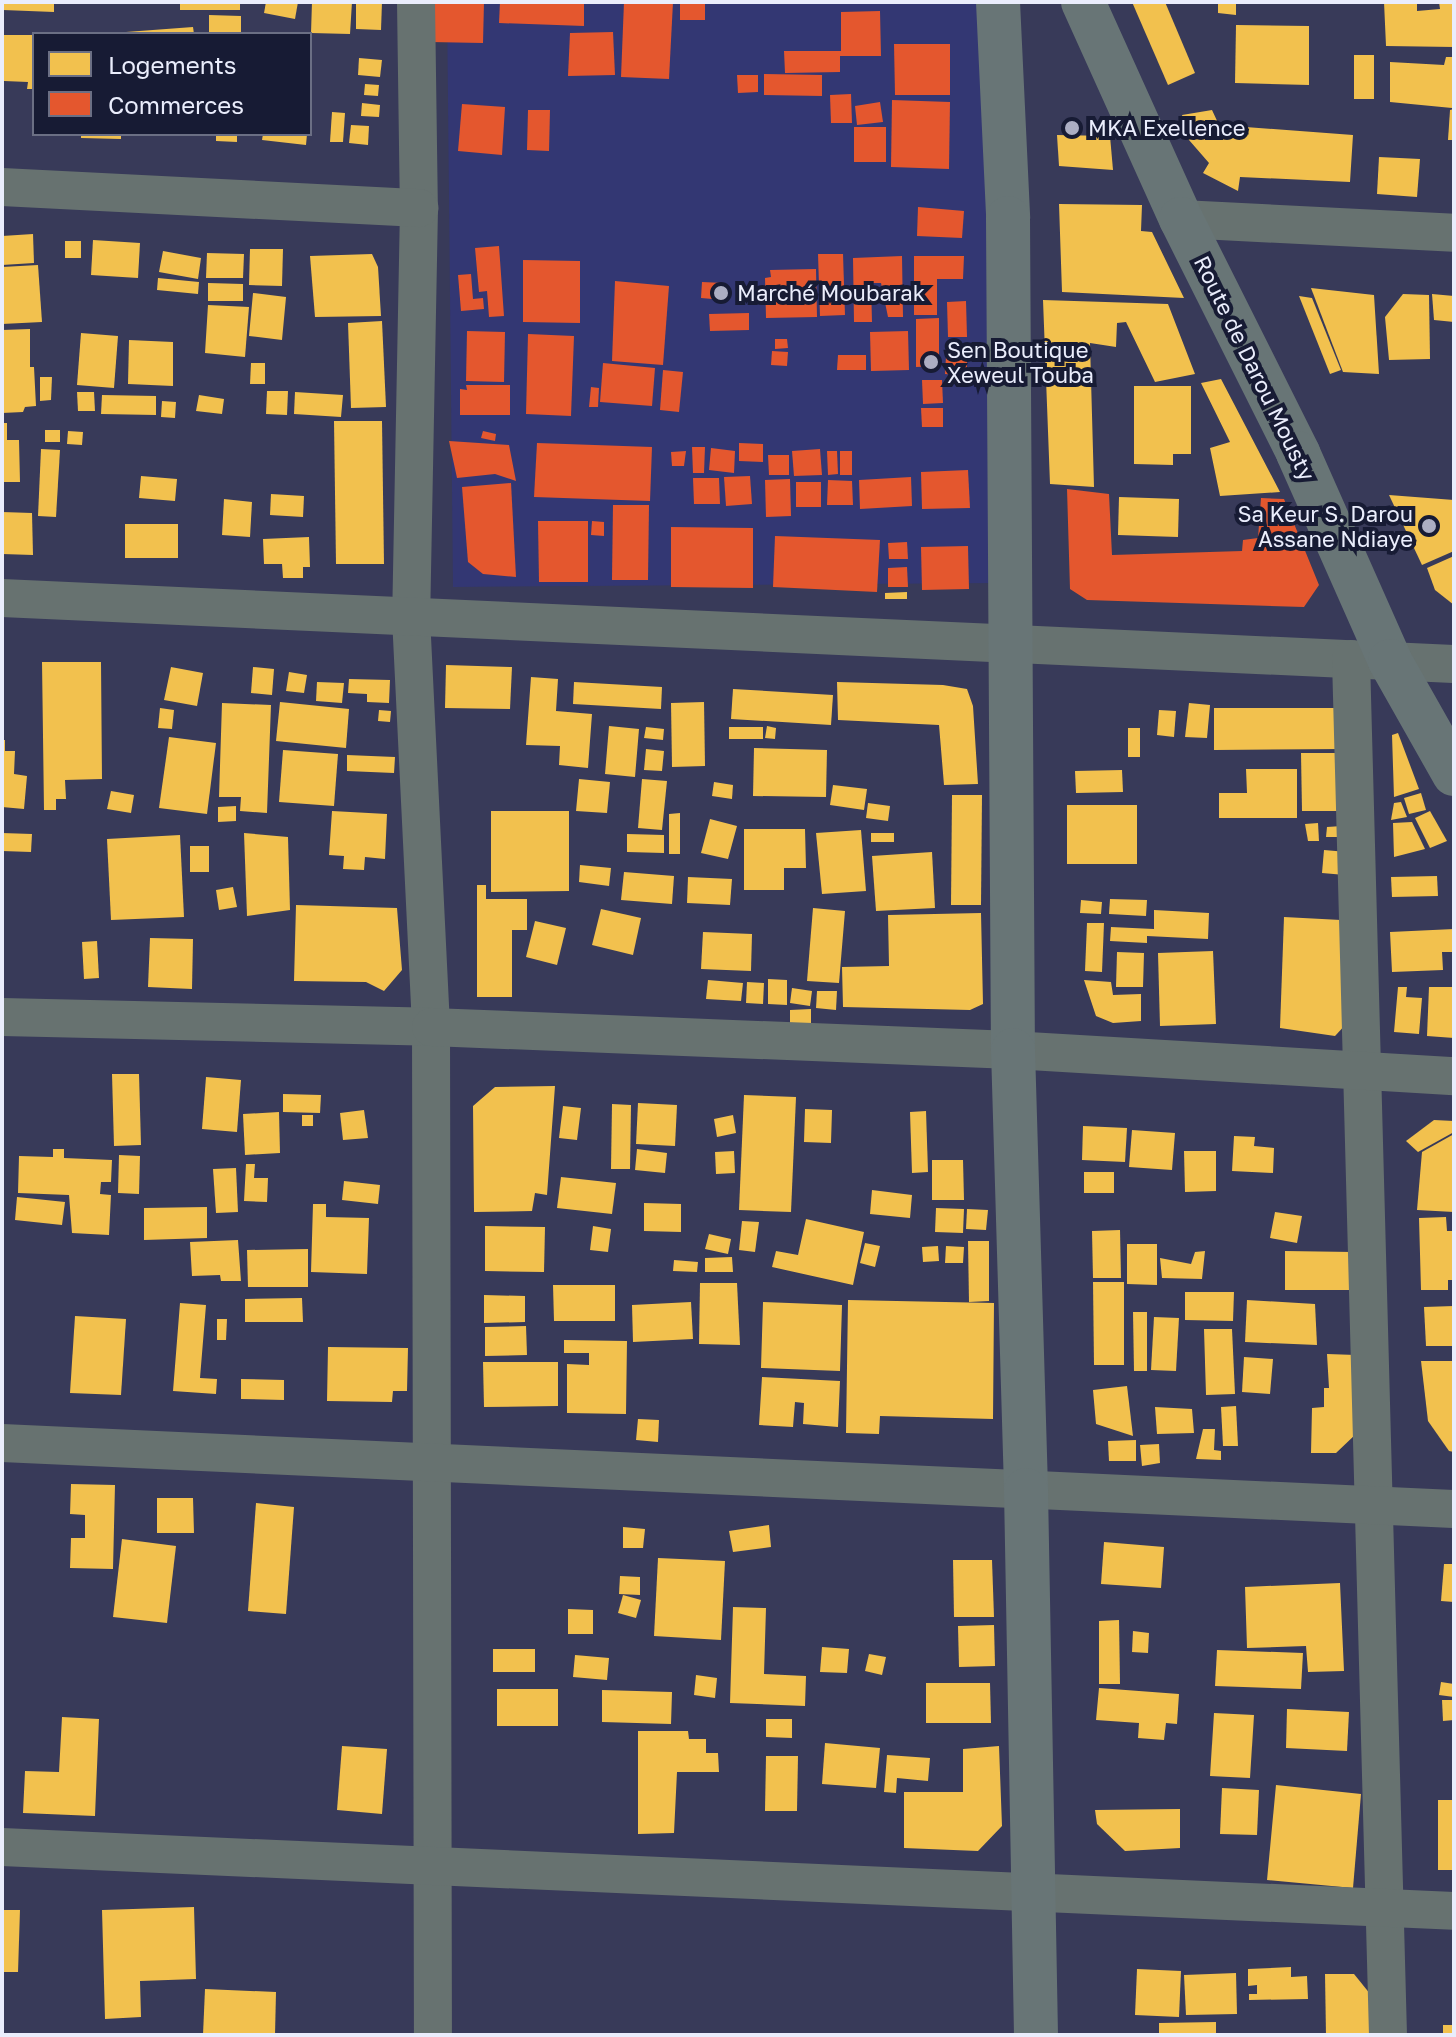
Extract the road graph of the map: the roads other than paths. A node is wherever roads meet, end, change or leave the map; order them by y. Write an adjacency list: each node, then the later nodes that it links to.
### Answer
1 (416, 2): 5 (street)
2 (998, 2): 10 (main road)
3 (1083, 2): 6 (main road, Route de Darou Mousty)
4 (2, 187): 5 (street)
5 (419, 208): 9 (street)
6 (1181, 219): 7 (street); 11 (main road, Route de Darou Mousty)
7 (1454, 233)
8 (2, 598): 9 (street)
9 (411, 617): 10 (street); 15 (street)
10 (1009, 644): 11 (street); 16 (main road)
11 (1370, 660): 12 (street); 13 (main road, Route de Darou Mousty); 17 (street)
12 (1454, 664)
13 (1454, 774)
14 (2, 1017): 15 (street)
15 (431, 1027): 16 (street); 20 (street)
16 (1013, 1050): 17 (street); 21 (main road)
17 (1359, 1070): 18 (street); 22 (street)
18 (1454, 1076)
19 (2, 1443): 20 (street)
20 (433, 1463): 21 (street); 25 (street)
21 (1026, 1490): 22 (street); 26 (main road)
22 (1373, 1506): 23 (street); 27 (street)
23 (1454, 1509)
24 (2, 1847): 25 (street)
25 (433, 1866): 26 (street); 29 (street)
26 (1034, 1893): 27 (street); 30 (main road)
27 (1383, 1909): 28 (street); 31 (street)
28 (1454, 1911)
29 (433, 2035)
30 (1036, 2035)
31 (1388, 2035)

